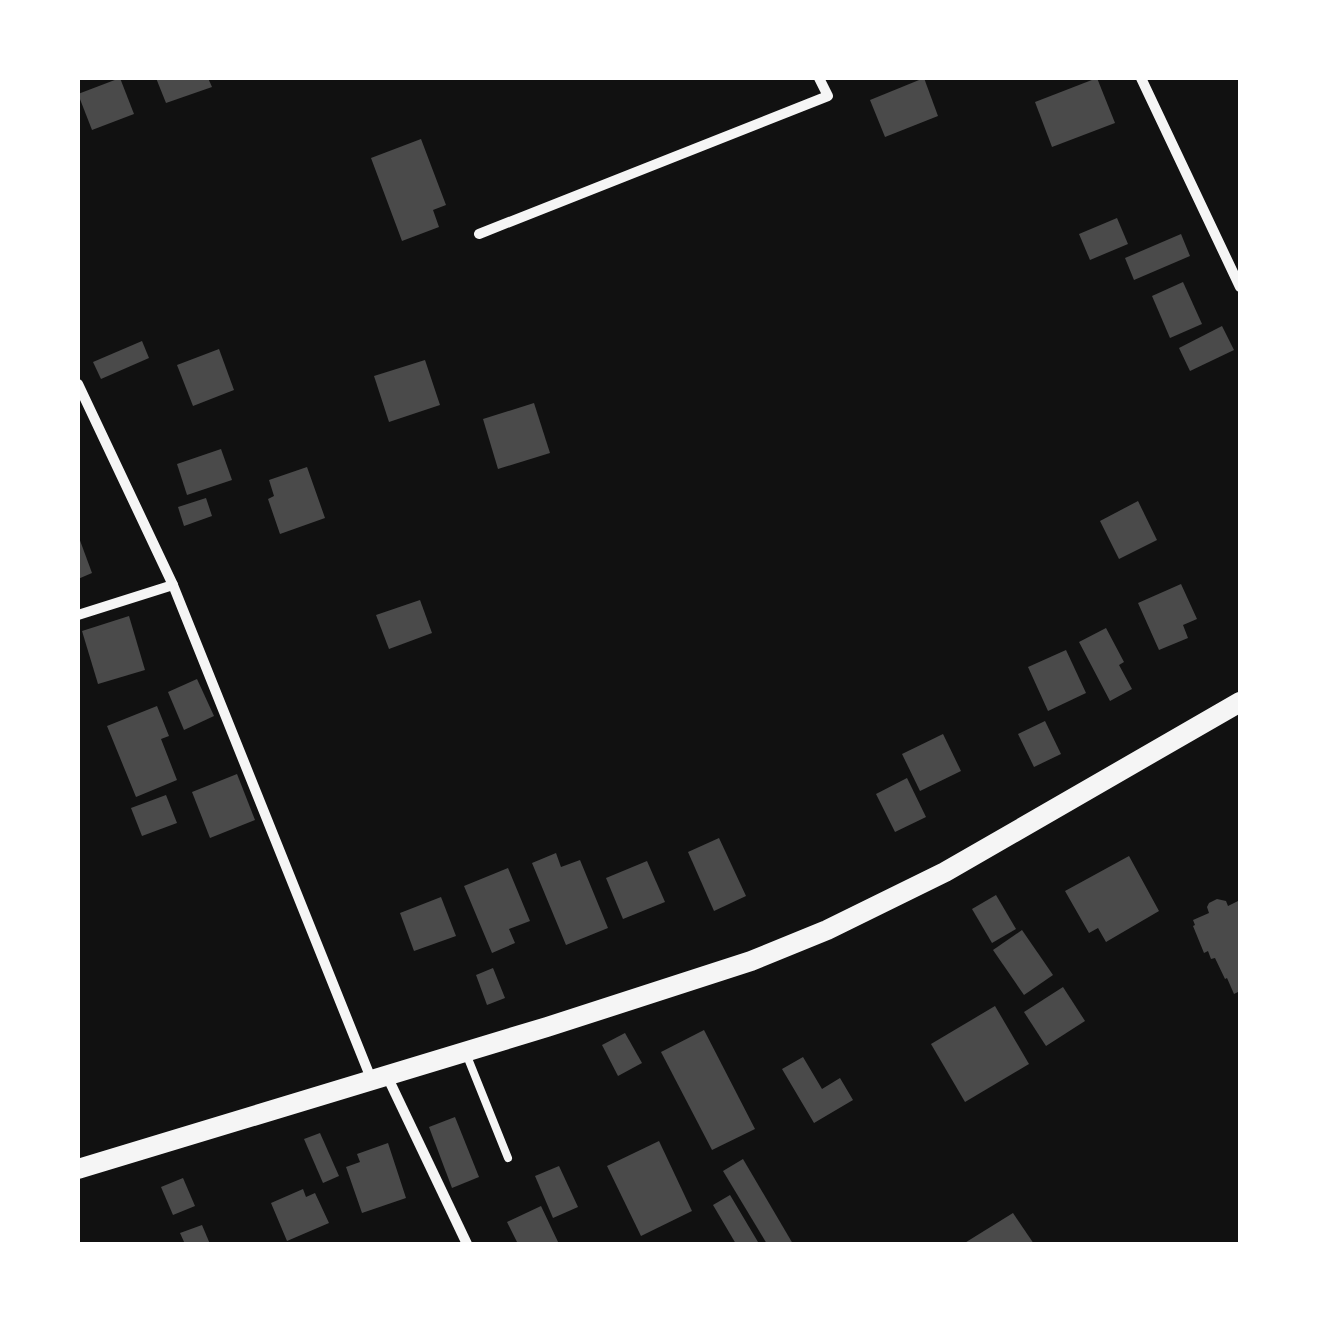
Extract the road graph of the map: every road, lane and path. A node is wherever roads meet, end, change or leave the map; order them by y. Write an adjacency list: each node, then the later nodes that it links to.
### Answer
1 (819, 78): 3 (street)
2 (1141, 78): 4 (street)
3 (479, 234)
4 (1240, 287)
5 (78, 384): 6 (street)
6 (173, 585): 7 (street); 10 (street)
7 (78, 615)
8 (1240, 702): 9 (main road)
9 (466, 1052): 10 (main road); 11 (lane)
10 (379, 1079): 12 (main road); 13 (street)
11 (508, 1158)
12 (78, 1170)
13 (467, 1244)

